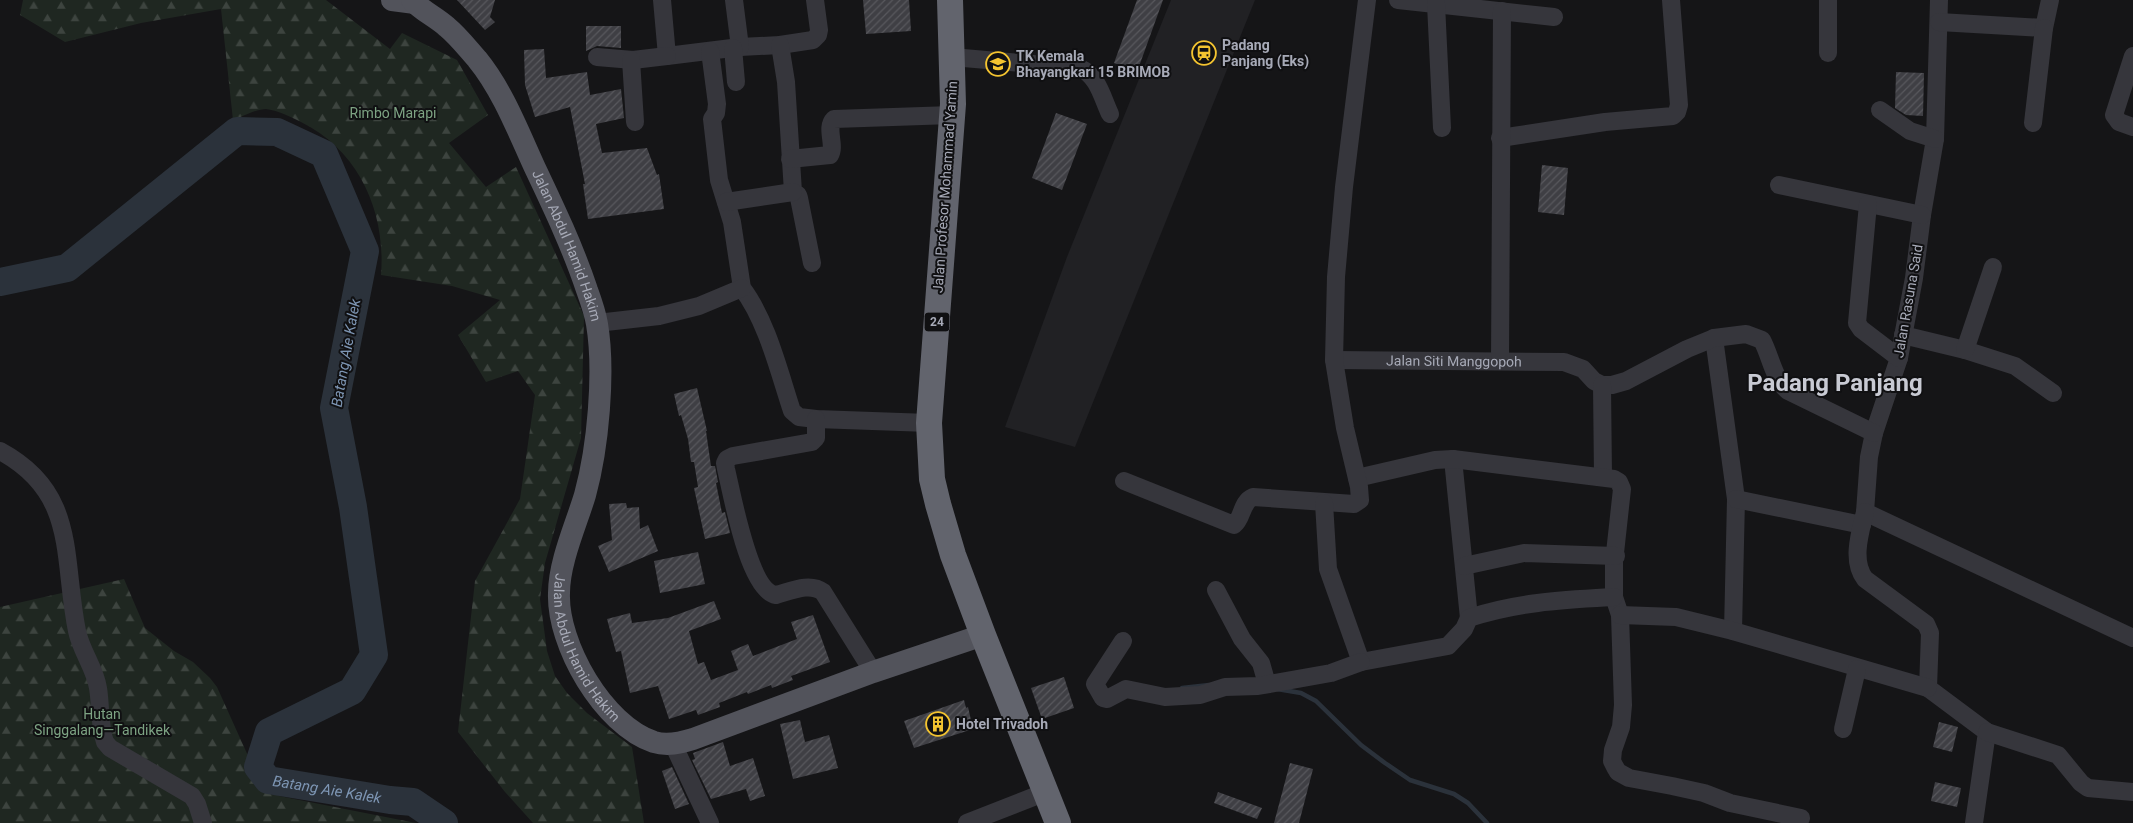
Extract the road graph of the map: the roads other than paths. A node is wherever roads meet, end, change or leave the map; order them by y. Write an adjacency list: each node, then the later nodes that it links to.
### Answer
1 (392, 0): 12 (main road, Jalan Abdul Hamid Hakim)
2 (662, 0): 22 (street)
3 (734, 0): 19 (street)
4 (815, 0): 18 (street)
5 (950, 0): 25 (highway, Jalan Profesor Mohammad Yamin / 24)
6 (1367, 0): 51 (street)
7 (1398, 0): 13 (street)
8 (1672, 0): 35 (street)
9 (1828, 0): 21 (street)
10 (1939, 0): 16 (street, Jalan Rasuna Said)
11 (2050, 0): 17 (street)
12 (413, 2): 46 (main road, Jalan Abdul Hamid Hakim)
13 (1436, 4): 14 (street); 34 (street)
14 (1502, 11): 15 (street); 35 (street)
15 (1554, 17)
16 (1939, 22): 17 (street); 36 (street, Jalan Rasuna Said)
17 (2044, 28): 32 (street)
18 (780, 45): 19 (street); 37 (street)
19 (736, 48): 20 (street); 27 (street)
20 (710, 51): 22 (street); 40 (street)
21 (1828, 53)
22 (667, 56): 26 (street)
23 (2133, 56): 33 (street)
24 (597, 57): 26 (street)
25 (952, 57): 29 (street); 30 (highway, Jalan Profesor Mohammad Yamin / 24)
26 (631, 60): 31 (street)
27 (736, 82)
28 (1880, 110): 36 (street)
29 (1110, 114)
30 (952, 115): 37 (street); 56 (highway, Jalan Profesor Mohammad Yamin / 24)
31 (635, 122)
32 (2033, 123)
33 (2133, 127)
34 (1442, 128)
35 (1500, 138): 52 (street)
36 (1936, 139): 42 (street, Jalan Rasuna Said)
37 (790, 158): 39 (street)
38 (1779, 185): 41 (street)
39 (793, 192): 40 (street); 43 (street)
40 (726, 202): 45 (street)
41 (1868, 204): 42 (street); 50 (street)
42 (1922, 215): 47 (street, Jalan Rasuna Said)
43 (812, 263)
44 (1993, 267): 49 (street)
45 (742, 288): 46 (street); 55 (street)
46 (597, 323): 83 (main road, Jalan Abdul Hamid Hakim)
47 (1903, 335): 49 (street); 50 (street, Jalan Rasuna Said)
48 (1714, 338): 53 (street); 57 (street); 63 (street)
49 (1965, 350): 54 (street)
50 (1898, 358): 57 (street, Jalan Rasuna Said)
51 (1334, 360): 52 (street, Jalan Siti Manggopoh); 61 (street)
52 (1500, 360): 53 (street, Jalan Siti Manggopoh)
53 (1602, 385): 60 (street)
54 (2053, 393)
55 (816, 419): 56 (street); 78 (street)
56 (929, 423): 73 (highway, Jalan Profesor Mohammad Yamin / 24)
57 (1874, 433): 65 (street, Jalan Rasuna Said)
58 (0, 451): 87 (street)
59 (1453, 459): 60 (street); 61 (street); 67 (street)
60 (1603, 477): 66 (street)
61 (1357, 478): 64 (street)
62 (1124, 481): 64 (street)
63 (1736, 499): 65 (street); 72 (street)
64 (1324, 503): 76 (street)
65 (1863, 518): 74 (street); 80 (street, Jalan Rasuna Said)
66 (1616, 556): 67 (street); 69 (street)
67 (1464, 566): 71 (street)
68 (1216, 590): 79 (street)
69 (1614, 597): 70 (street); 71 (street)
70 (1620, 614): 72 (street); 86 (street)
71 (1469, 618): 76 (street)
72 (1733, 632): 77 (street)
73 (982, 635): 78 (main road, Jalan Abdul Hamid Hakim); 84 (highway, Jalan Profesor Mohammad Yamin)
74 (2133, 638)
75 (1123, 641): 79 (street)
76 (1361, 662): 79 (street)
77 (1858, 668): 80 (street); 81 (street)
78 (873, 672): 83 (main road, Jalan Abdul Hamid Hakim)
79 (1267, 684)
80 (1928, 688): 82 (street)
81 (1843, 729)
82 (1987, 732): 85 (street); 91 (street)
83 (673, 744): 88 (street)
84 (1046, 792): 89 (street); 90 (highway, Jalan Profesor Mohammad Yamin)
85 (2133, 792)
86 (1800, 818)
87 (203, 823)
88 (710, 823)
89 (968, 823)
90 (1058, 823)
91 (1974, 823)

